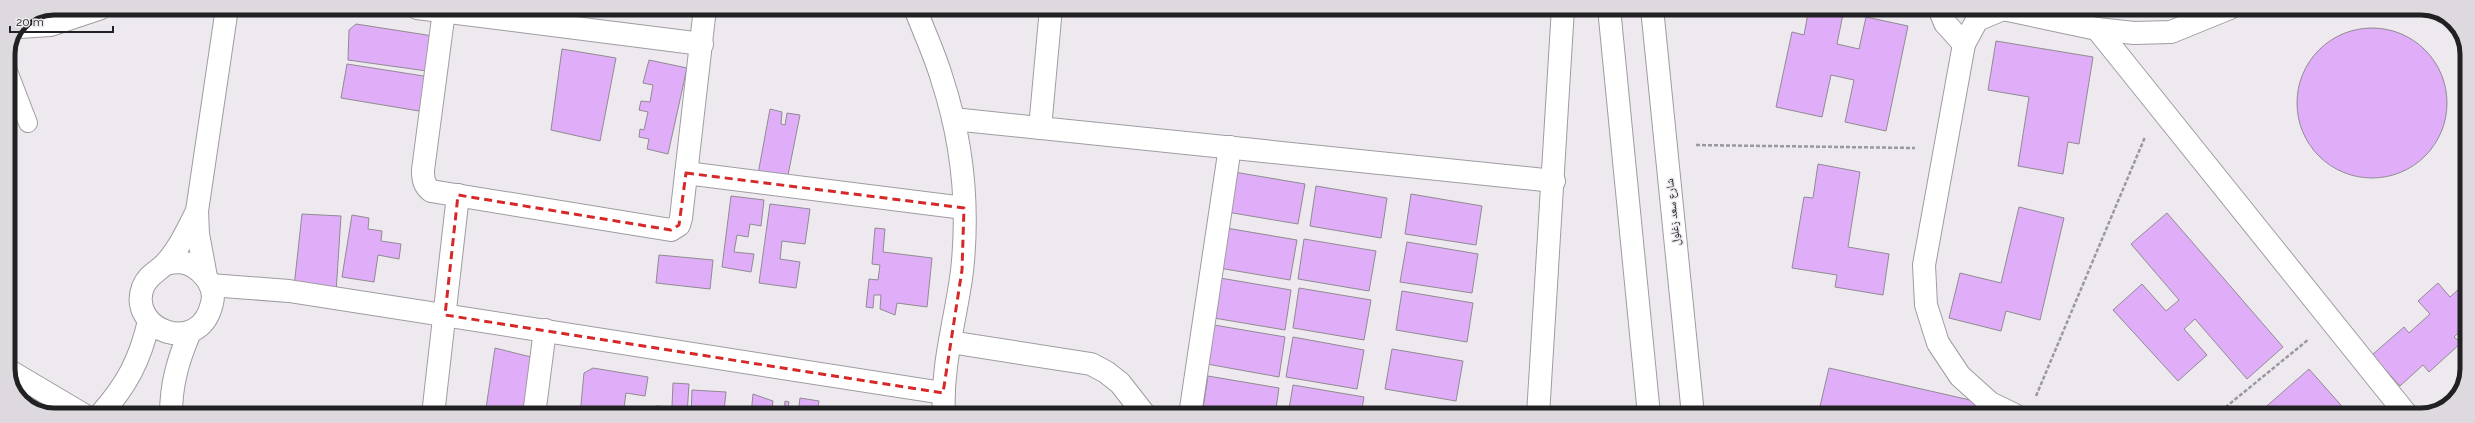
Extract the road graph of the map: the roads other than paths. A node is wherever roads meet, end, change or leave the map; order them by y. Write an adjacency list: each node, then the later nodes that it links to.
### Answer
1 (79, 15): 15 (street)
2 (226, 15): 28 (street)
3 (443, 15): 26 (street)
4 (475, 15): 17 (street)
5 (704, 15): 17 (street)
6 (918, 15): 20 (street)
7 (1050, 15): 22 (street)
8 (1563, 15): 25 (street)
9 (1609, 15): 46 (street)
10 (1653, 15): 47 (street, شارع سعد زغلول)
11 (1942, 15): 18 (street)
12 (1989, 15): 18 (street)
13 (2031, 15): 16 (street)
14 (2213, 15): 16 (street)
15 (28, 26)
16 (2097, 29): 49 (street)
17 (702, 44): 24 (street)
18 (1964, 44): 48 (street)
19 (15, 89): 21 (lane)
20 (953, 119): 22 (street); 27 (street)
21 (28, 123)
22 (1040, 128): 23 (street)
23 (1230, 147): 25 (street); 44 (street)
24 (686, 173): 26 (street); 27 (street)
25 (1554, 181): 45 (street)
26 (458, 195): 31 (street)
27 (964, 208): 35 (street)
28 (196, 212): 29 (street); 30 (street)
29 (165, 264): 30 (street); 32 (street)
30 (208, 281): 31 (street); 34 (street)
31 (445, 315): 33 (street); 41 (street)
32 (149, 321): 34 (street); 39 (street)
33 (544, 330): 37 (street); 42 (street)
34 (190, 332): 40 (street)
35 (950, 342): 37 (street); 43 (street)
36 (15, 374): 38 (street)
37 (943, 404)
38 (72, 408)
39 (107, 408)
40 (171, 408)
41 (434, 408)
42 (535, 408)
43 (1140, 408)
44 (1191, 408)
45 (1538, 408)
46 (1648, 408)
47 (1692, 408)
48 (2000, 408)
49 (2401, 408)

